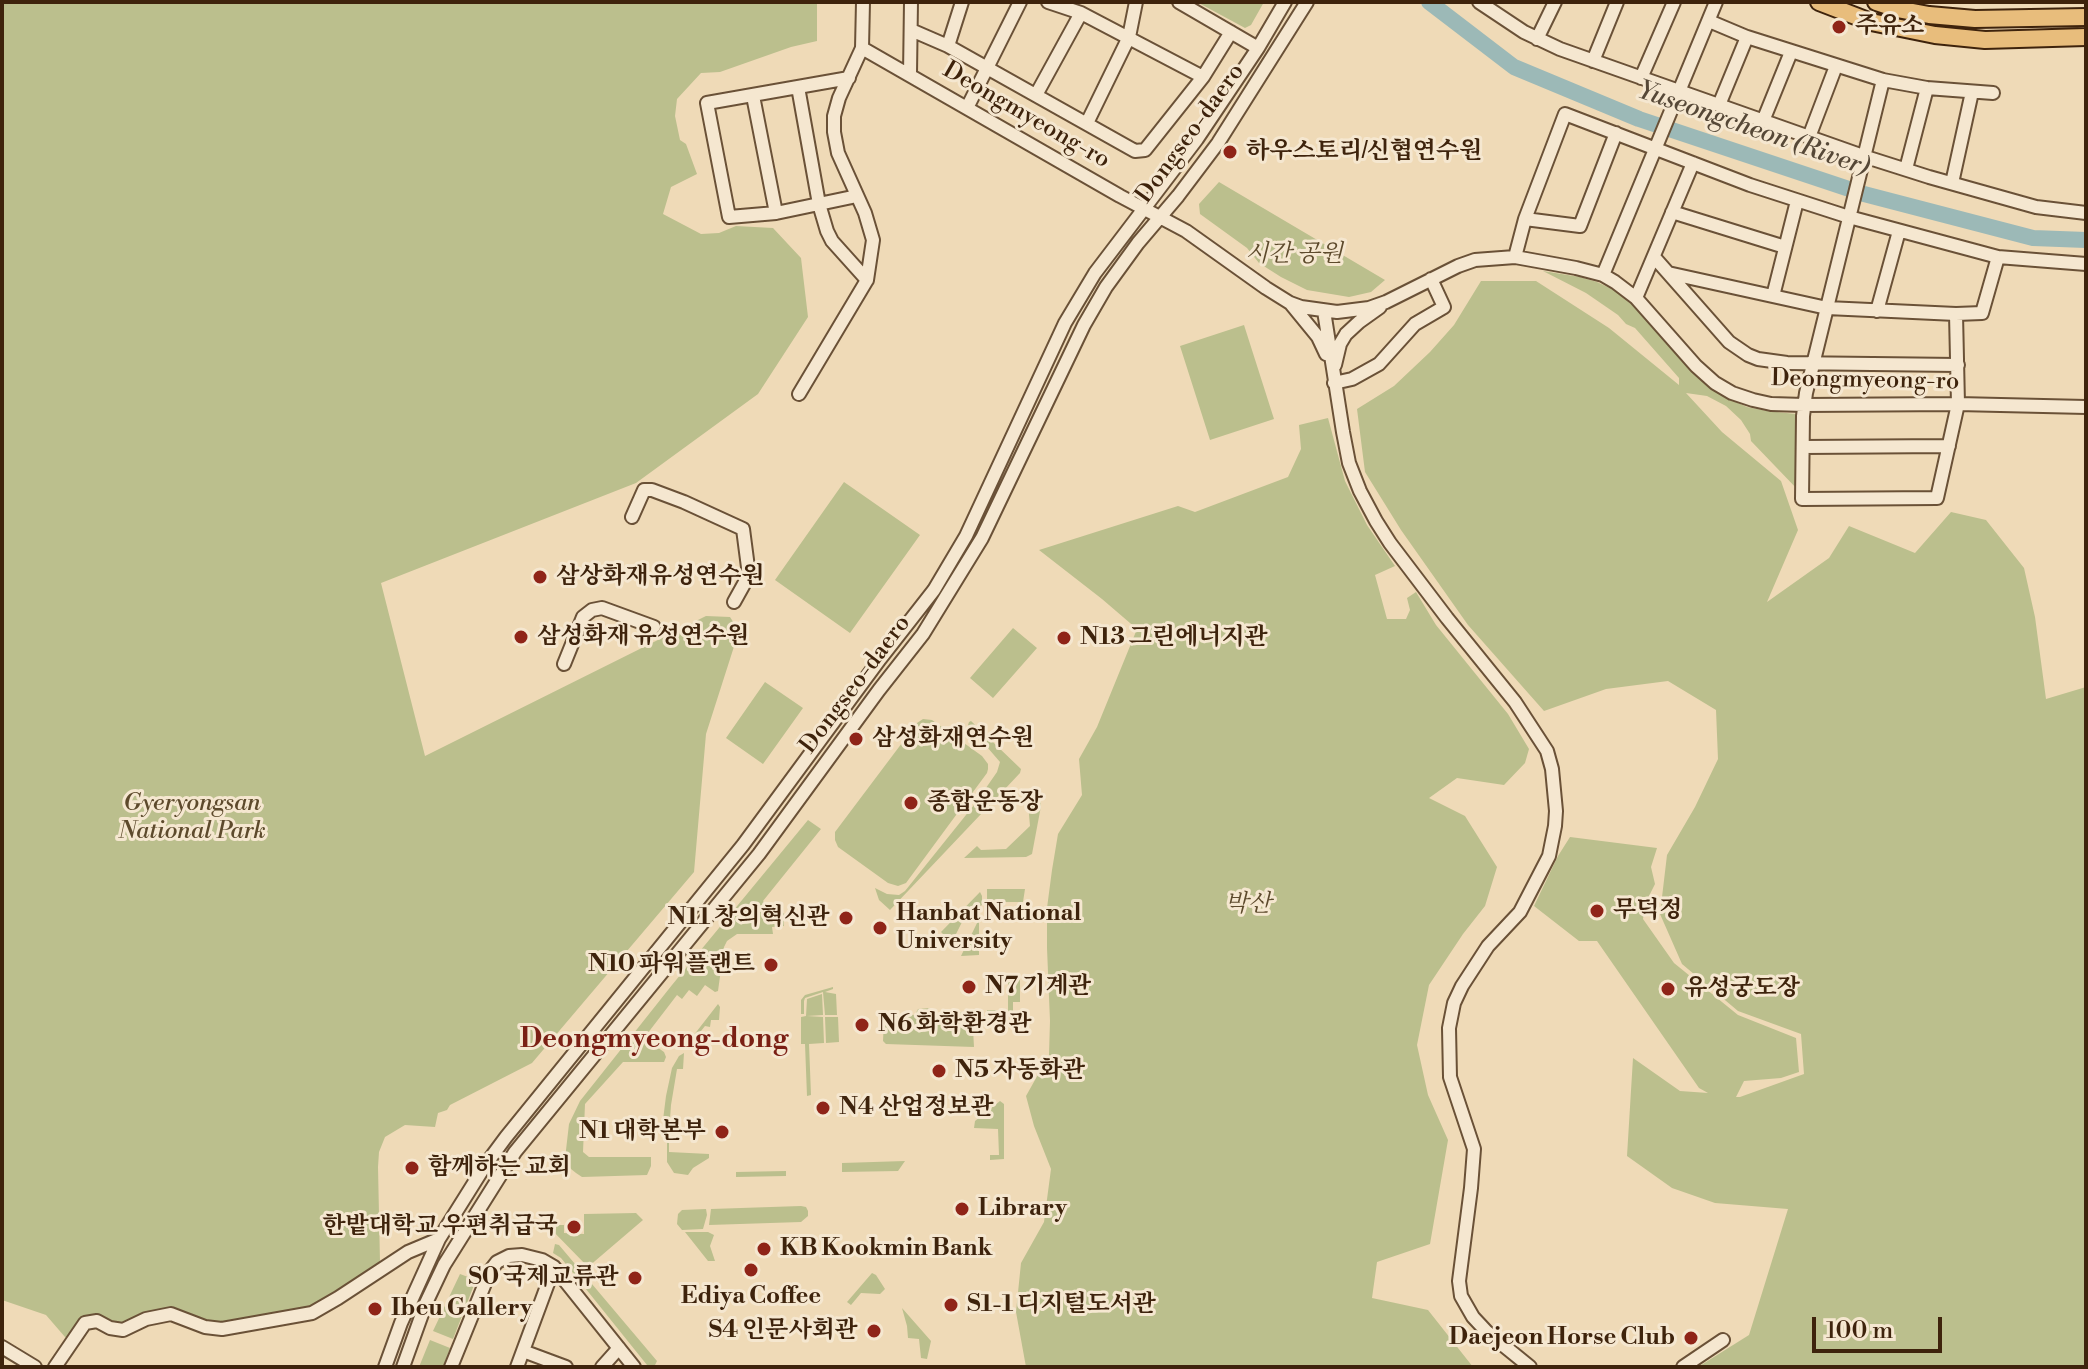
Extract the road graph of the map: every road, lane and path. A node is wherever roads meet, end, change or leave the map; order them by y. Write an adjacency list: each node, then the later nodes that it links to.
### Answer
1 (863, 2): 27 (street)
2 (911, 2): 20 (street)
3 (962, 2): 26 (street)
4 (1020, 2): 32 (street)
5 (1048, 2): 17 (street)
6 (1136, 2): 22 (street)
7 (1179, 2): 21 (street)
8 (1285, 2): 28 (street, Dongseo-daero)
9 (1307, 2): 64 (street, Dongseo-daero)
10 (1555, 2): 25 (street)
11 (1617, 2): 30 (street)
12 (1674, 2): 36 (street)
13 (1716, 2): 19 (street)
14 (1819, 2): 24 (main road)
15 (1876, 2): 18 (main road)
16 (1484, 3): 25 (street)
17 (1081, 13): 22 (street); 42 (street)
18 (2086, 17)
19 (1709, 21): 23 (street); 43 (street)
20 (911, 30): 26 (street); 33 (street)
21 (1231, 32): 28 (street); 34 (street)
22 (1129, 37): 34 (street); 48 (street)
23 (1747, 37): 29 (street); 45 (street)
24 (2086, 37)
25 (1537, 39): 30 (street)
26 (948, 46): 32 (street)
27 (862, 48): 33 (street, Deongmyeong-ro); 35 (street)
28 (1258, 48): 59 (street, Dongseo-daero)
29 (1791, 52): 31 (street); 47 (street)
30 (1593, 61): 36 (street)
31 (1836, 66): 37 (street); 50 (street)
32 (988, 69): 42 (street); 46 (street)
33 (910, 74): 46 (street, Deongmyeong-ro)
34 (1203, 77): 48 (street)
35 (849, 78): 38 (street); 56 (street)
36 (1641, 78): 43 (street)
37 (1883, 80): 39 (street); 52 (street)
38 (798, 87): 44 (street); 58 (street)
39 (1927, 88): 40 (street); 54 (street)
40 (1972, 92): 41 (street); 55 (street)
41 (1993, 93)
42 (1036, 95): 48 (street)
43 (1678, 95): 45 (street); 51 (street)
44 (753, 96): 61 (street); 61 (street)
45 (1719, 105): 47 (street)
46 (967, 108): 59 (street, Deongmyeong-ro)
47 (1763, 121): 50 (street)
48 (1087, 123)
49 (1616, 133): 51 (street); 65 (street); 65 (street)
50 (1809, 137): 52 (street)
51 (1656, 146): 53 (street); 73 (street)
52 (1862, 162): 54 (street); 62 (street)
53 (1693, 163): 57 (street); 60 (street)
54 (1906, 169): 55 (street)
55 (1952, 183): 63 (street)
56 (857, 196): 58 (street); 75 (street)
57 (1797, 201): 62 (street); 67 (street)
58 (819, 204): 61 (street); 75 (street)
59 (1144, 208): 64 (street, Deongmyeong-ro); 97 (street, Dongseo-daero)
60 (1672, 212): 67 (street); 69 (street)
61 (776, 213)
62 (1849, 213): 66 (street); 80 (street)
63 (2086, 213)
64 (1160, 217): 79 (street, Deongmyeong-ro); 106 (street, Dongseo-daero)
65 (1525, 219): 68 (street)
66 (1899, 231): 70 (street); 82 (street)
67 (1785, 247): 76 (street)
68 (1515, 257): 73 (street, Deongmyeong-ro); 74 (street, Deongmyeong-ro)
69 (1654, 257): 72 (street); 77 (street)
70 (1998, 257): 71 (street); 83 (street)
71 (2086, 264)
72 (1668, 273): 76 (street); 84 (street)
73 (1603, 275): 77 (street, Deongmyeong-ro)
74 (1431, 279): 78 (street, Deongmyeong-ro); 86 (street)
75 (867, 280): 87 (street)
76 (1773, 296): 80 (street)
77 (1636, 298): 89 (street, Deongmyeong-ro)
78 (1386, 302): 81 (street, Deongmyeong-ro); 86 (street)
79 (1290, 303): 81 (street, Deongmyeong-ro); 86 (street)
80 (1827, 308): 82 (street); 84 (street)
81 (1324, 311): 86 (street)
82 (1877, 311): 83 (street)
83 (1956, 314): 85 (street)
84 (1813, 363): 85 (street); 89 (street)
85 (1958, 365): 88 (street)
86 (1334, 380): 112 (street)
87 (799, 394)
88 (1958, 404): 89 (street, Deongmyeong-ro); 90 (street, Deongmyeong-ro); 91 (street)
89 (1804, 405): 92 (street)
90 (2086, 407)
91 (1949, 446): 92 (street); 92 (street)
92 (1803, 447)
93 (632, 517): 94 (street)
94 (734, 602)
95 (654, 627): 96 (street)
96 (564, 664)
97 (439, 1239): 104 (street); 105 (street, Dongseo-daero)
98 (554, 1267): 101 (street); 102 (street); 107 (street)
99 (1723, 1340): 113 (street)
100 (2, 1347): 103 (street)
101 (619, 1348): 110 (street); 111 (street)
102 (523, 1351): 108 (street); 109 (street)
103 (35, 1367)
104 (55, 1367)
105 (385, 1367)
106 (403, 1367)
107 (451, 1367)
108 (517, 1367)
109 (566, 1367)
110 (602, 1367)
111 (634, 1367)
112 (1530, 1367)
113 (1683, 1367)

